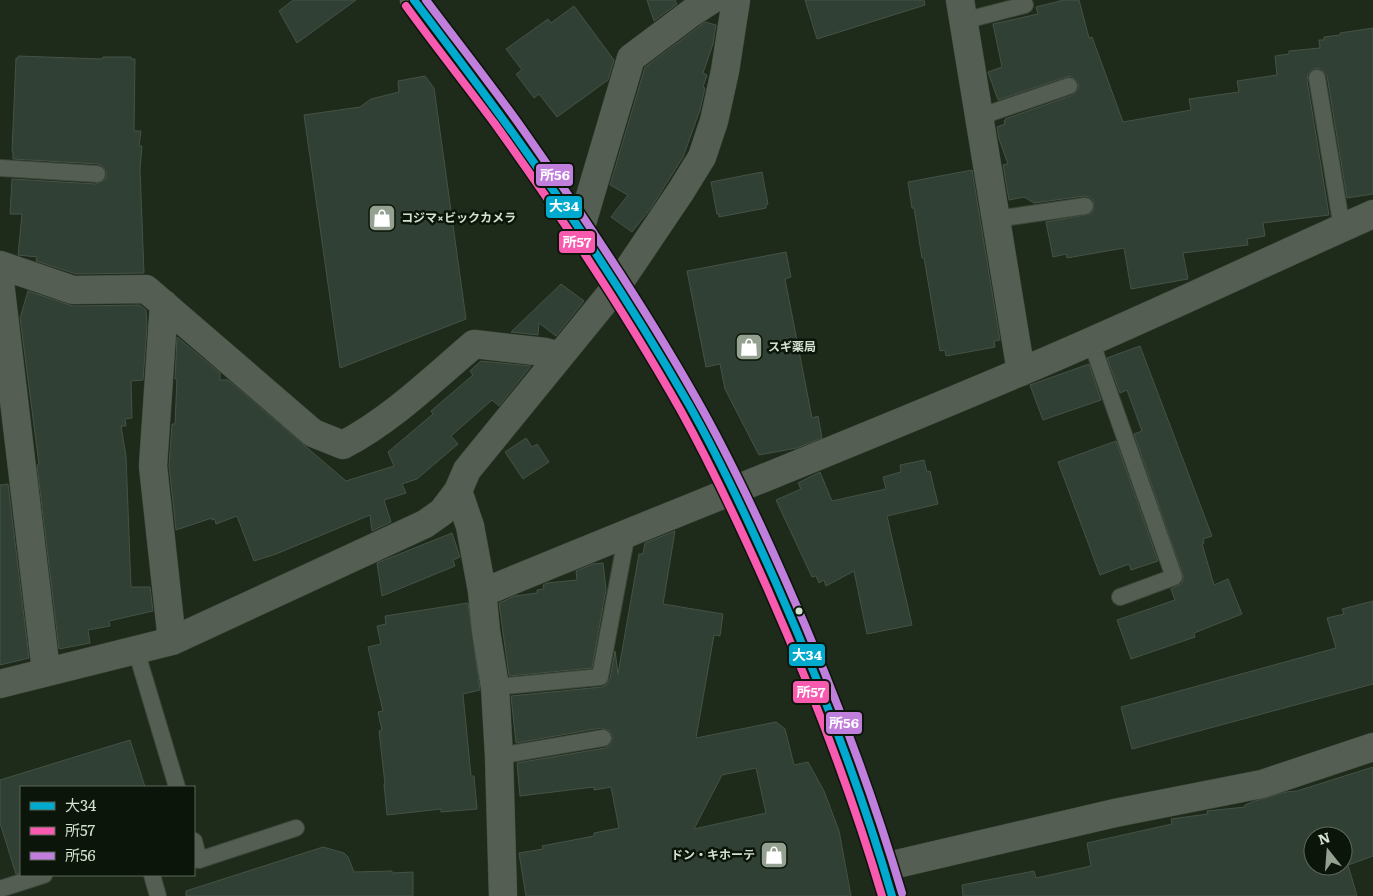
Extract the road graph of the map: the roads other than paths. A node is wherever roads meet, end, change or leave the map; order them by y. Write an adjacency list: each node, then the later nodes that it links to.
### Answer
1 (414, 0): 15 (street)
2 (736, 0): 18 (street)
3 (696, 4): 15 (street)
4 (1025, 5): 5 (lane)
5 (962, 10): 8 (street)
6 (1317, 78): 14 (lane)
7 (1068, 86): 8 (lane)
8 (979, 117): 13 (street)
9 (0, 168): 10 (lane)
10 (97, 174)
11 (1085, 206): 13 (lane)
12 (1373, 214): 14 (street)
13 (996, 219): 22 (street)
14 (1342, 228): 20 (street)
15 (580, 230): 18 (street)
16 (0, 265): 19 (street)
17 (0, 282): 30 (street)
18 (617, 286): 21 (street); 24 (street)
19 (164, 304): 21 (street); 28 (street)
20 (1091, 341): 22 (street); 27 (lane)
21 (559, 356): 23 (street)
22 (1021, 372): 24 (street)
23 (458, 491): 26 (street); 28 (street)
24 (735, 491): 25 (street); 39 (street)
25 (627, 533): 26 (street); 32 (lane)
26 (482, 591): 32 (street)
27 (1120, 597)
28 (172, 641): 29 (street)
29 (136, 650): 30 (street); 36 (lane)
30 (46, 671): 31 (street)
31 (0, 684)
32 (495, 687): 35 (street)
33 (603, 738): 35 (lane)
34 (1373, 747): 39 (street)
35 (499, 756): 44 (street)
36 (177, 786)
37 (296, 828): 38 (lane)
38 (195, 845)
39 (884, 867): 45 (street)
40 (41, 876): 42 (lane)
41 (152, 876): 43 (lane)
42 (0, 889)
43 (158, 896)
44 (503, 896)
45 (892, 896)

